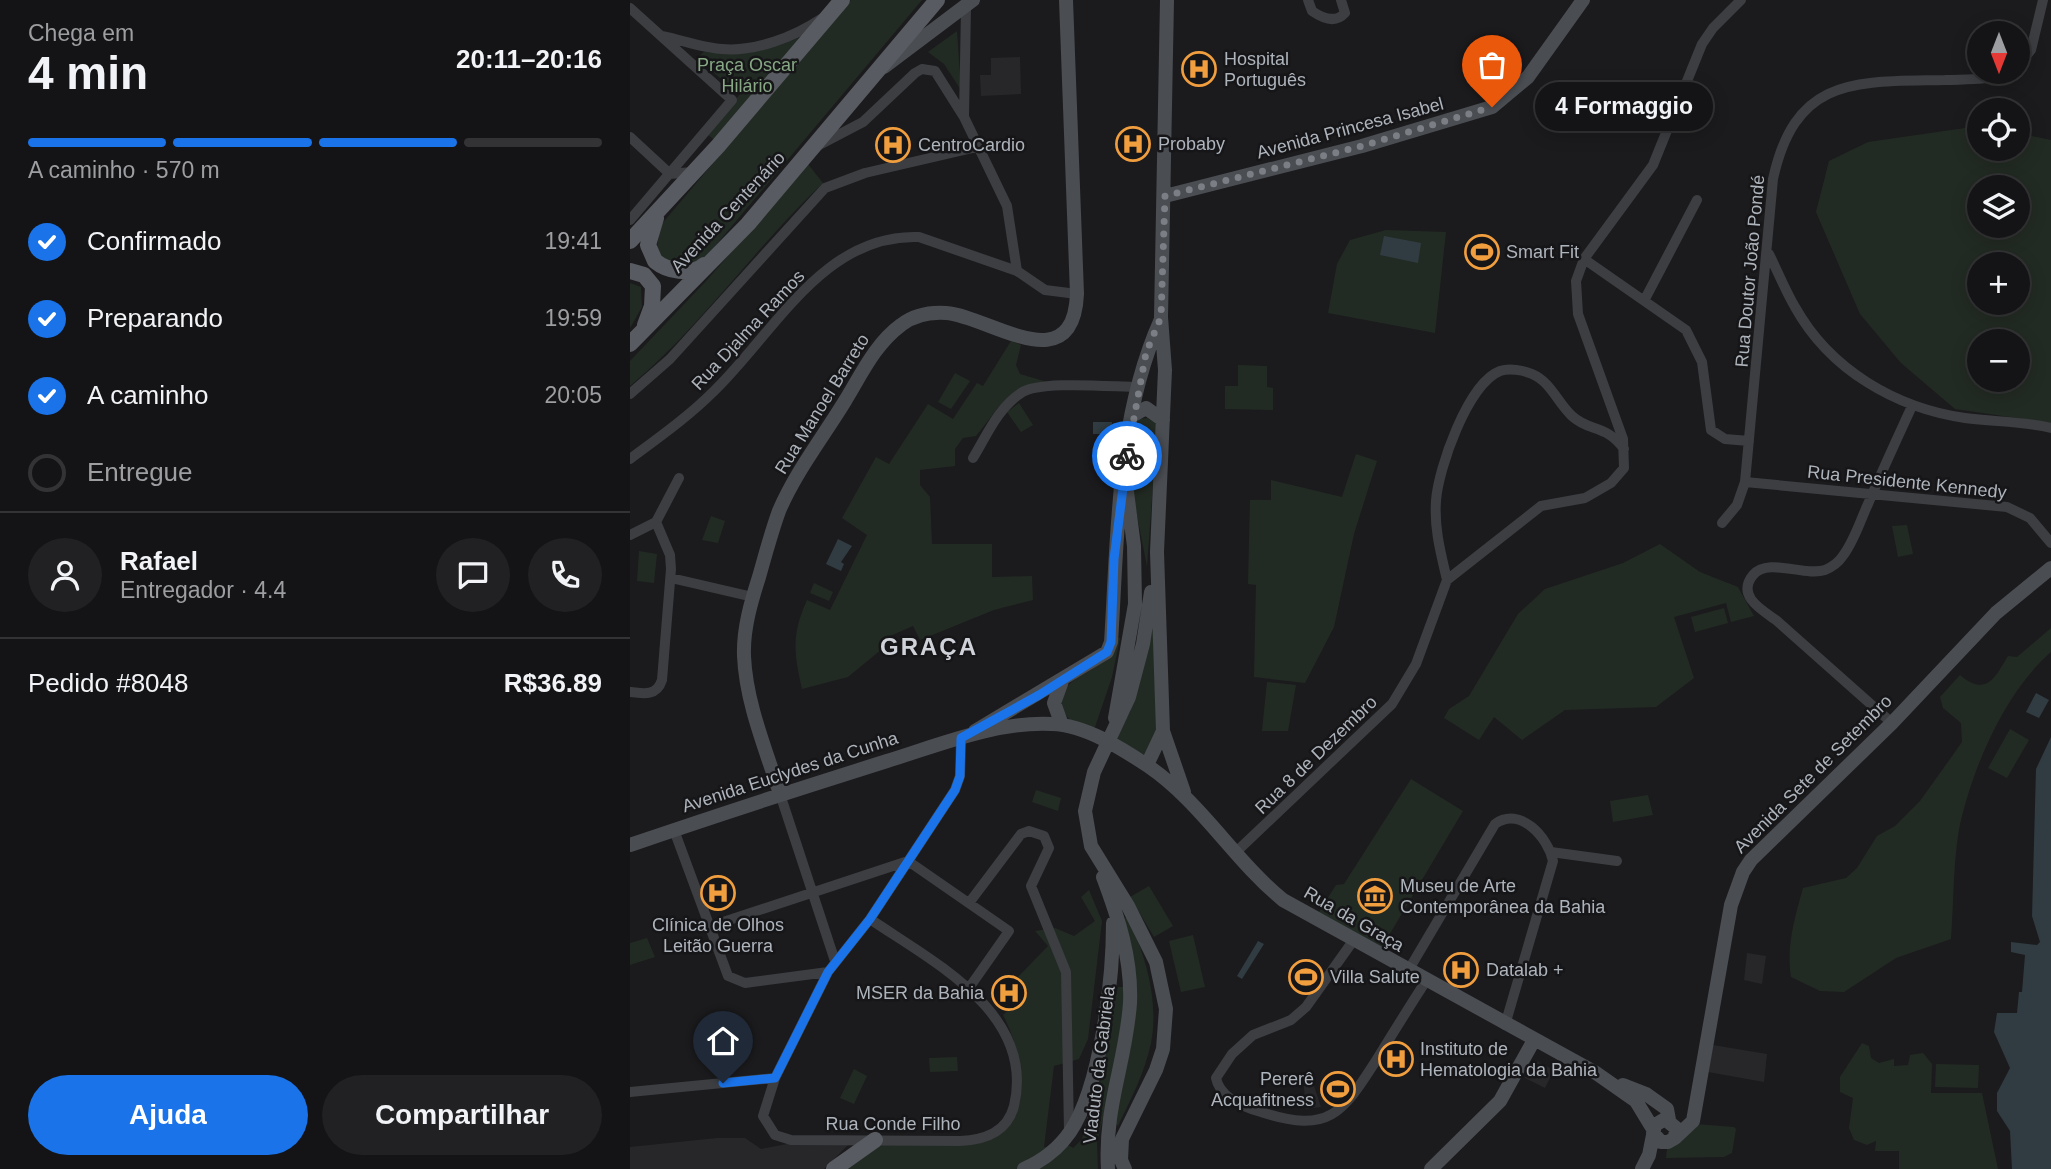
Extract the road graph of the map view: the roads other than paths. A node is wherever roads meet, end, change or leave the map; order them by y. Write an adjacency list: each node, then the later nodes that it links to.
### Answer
1 (937, 0): 14 (main road, Avenida Centenário)
2 (1066, 0): 32 (main road, Rua Manoel Barreto)
3 (1167, 0): 22 (main road)
4 (1308, 0): 5 (street)
5 (1341, 0)
6 (1741, 0): 28 (street)
7 (2043, 0): 13 (street)
8 (1583, 1): 22 (main road, Avenida Princesa Isabel)
9 (969, 4): 14 (main road, Avenida Centenário); 16 (street)
10 (838, 5): 12 (street); 20 (main road)
11 (630, 8): 12 (street)
12 (662, 36): 21 (street)
13 (2030, 51)
14 (877, 72): 18 (main road, Avenida Centenário)
15 (1967, 80): 27 (street, Rua Doutor João Pondé)
16 (964, 117): 18 (street); 19 (street)
17 (630, 137): 21 (street)
18 (812, 147): 29 (main road, Avenida Centenário)
19 (977, 147): 31 (street); 39 (street)
20 (692, 172): 21 (street); 24 (main road)
21 (670, 174): 25 (street)
22 (1165, 196): 34 (main road)
23 (1697, 200): 33 (street)
24 (660, 209): 26 (main road); 29 (main road)
25 (630, 220)
26 (630, 241)
27 (1769, 253): 41 (street); 46 (street, Rua Doutor João Pondé)
28 (1584, 259): 33 (street); 40 (street)
29 (706, 264): 35 (main road, Avenida Centenário)
30 (630, 271): 35 (main road)
31 (1017, 271): 32 (street, Rua Djalma Ramos); 49 (street, Rua Djalma Ramos)
32 (1077, 294): 62 (main road, Rua Manoel Barreto)
33 (1645, 299): 46 (street)
34 (1161, 317): 36 (main road); 37 (main road)
35 (633, 341)
36 (1142, 369): 37 (main road); 38 (main road)
37 (1166, 370): 43 (main road)
38 (1138, 387): 42 (main road); 48 (street)
39 (630, 394)
40 (1611, 405): 44 (street); 47 (street)
41 (1912, 407): 45 (street); 53 (street)
42 (1132, 416): 43 (main road); 50 (main road)
43 (1163, 420): 58 (main road)
44 (1594, 425): 47 (street); 61 (street)
45 (2051, 428)
46 (1749, 441): 52 (street, Rua Doutor João Pondé)
47 (1625, 451): 61 (street)
48 (974, 458)
49 (630, 459)
50 (1126, 463): 63 (main road); 67 (main road)
51 (679, 478): 54 (street)
52 (1745, 482): 53 (street, Rua Presidente Kennedy); 55 (street, Rua Doutor João Pondé)
53 (1872, 493): 57 (street, Rua Presidente Kennedy); 65 (street)
54 (656, 522): 56 (street); 60 (street)
55 (1722, 523)
56 (630, 536)
57 (2051, 543)
58 (1157, 552): 67 (main road); 68 (main road)
59 (2051, 568): 65 (main road, Avenida Sete de Setembro)
60 (671, 578): 62 (street); 64 (street)
61 (1447, 580): 76 (street, Rua 8 de Dezembro)
62 (753, 597): 71 (main road, Rua Manoel Barreto)
63 (1062, 681): 66 (main road); 69 (main road)
64 (630, 692)
65 (1892, 723): 96 (main road, Avenida Sete de Setembro)
66 (1062, 725): 69 (main road, Rua da Graça); 70 (main road, Rua da Graça)
67 (1115, 726): 75 (main road)
68 (1163, 731): 70 (main road); 72 (main road)
69 (961, 738): 71 (main road, Avenida Euclydes da Cunha); 78 (street)
70 (1147, 765): 72 (main road, Rua da Graça)
71 (780, 794): 73 (main road, Avenida Euclydes da Cunha); 80 (street)
72 (1186, 796): 76 (main road, Rua da Graça)
73 (674, 830): 74 (main road, Avenida Euclydes da Cunha); 84 (street)
74 (630, 845)
75 (1091, 846): 82 (main road, Viaduto da Gabriela); 108 (main road)
76 (1235, 852): 85 (main road, Rua da Graça)
77 (1551, 852): 79 (street); 87 (street); 91 (street)
78 (908, 861): 80 (street); 81 (street); 83 (street)
79 (1617, 861)
80 (811, 892): 84 (street); 86 (street)
81 (969, 903): 90 (street); 99 (street)
82 (1113, 904): 99 (main road); 107 (main road, Viaduto da Gabriela)
83 (870, 919): 86 (street); 90 (street, Rua Conde Filho)
84 (708, 928): 88 (street)
85 (1353, 941): 87 (main road, Rua da Graça); 89 (street)
86 (835, 961): 88 (street)
87 (1408, 971): 89 (main road, Rua da Graça)
88 (828, 972): 94 (street)
89 (1426, 981): 91 (main road, Rua da Graça)
90 (969, 988): 101 (street, Rua Conde Filho)
91 (1505, 1026): 92 (main road, Rua da Graça)
92 (1534, 1040): 93 (main road, Rua da Graça); 109 (main road)
93 (1596, 1073): 97 (main road, Rua da Graça); 98 (main road, Rua da Graça)
94 (775, 1078): 95 (street); 100 (street, Rua Conde Filho)
95 (630, 1092)
96 (1697, 1103): 97 (main road); 102 (main road, Avenida Sete de Setembro)
97 (1671, 1121): 98 (main road); 102 (main road)
98 (1653, 1131): 102 (main road); 104 (main road, Avenida Sete de Setembro)
99 (1069, 1133): 106 (main road)
100 (850, 1140): 101 (street, Rua Conde Filho); 103 (main road)
101 (874, 1140): 103 (main road)
102 (1672, 1140): 104 (main road, Avenida Sete de Setembro)
103 (851, 1157): 105 (main road)
104 (1645, 1162)
105 (834, 1169)
106 (1024, 1169)
107 (1108, 1169)
108 (1125, 1169)
109 (1431, 1169)

